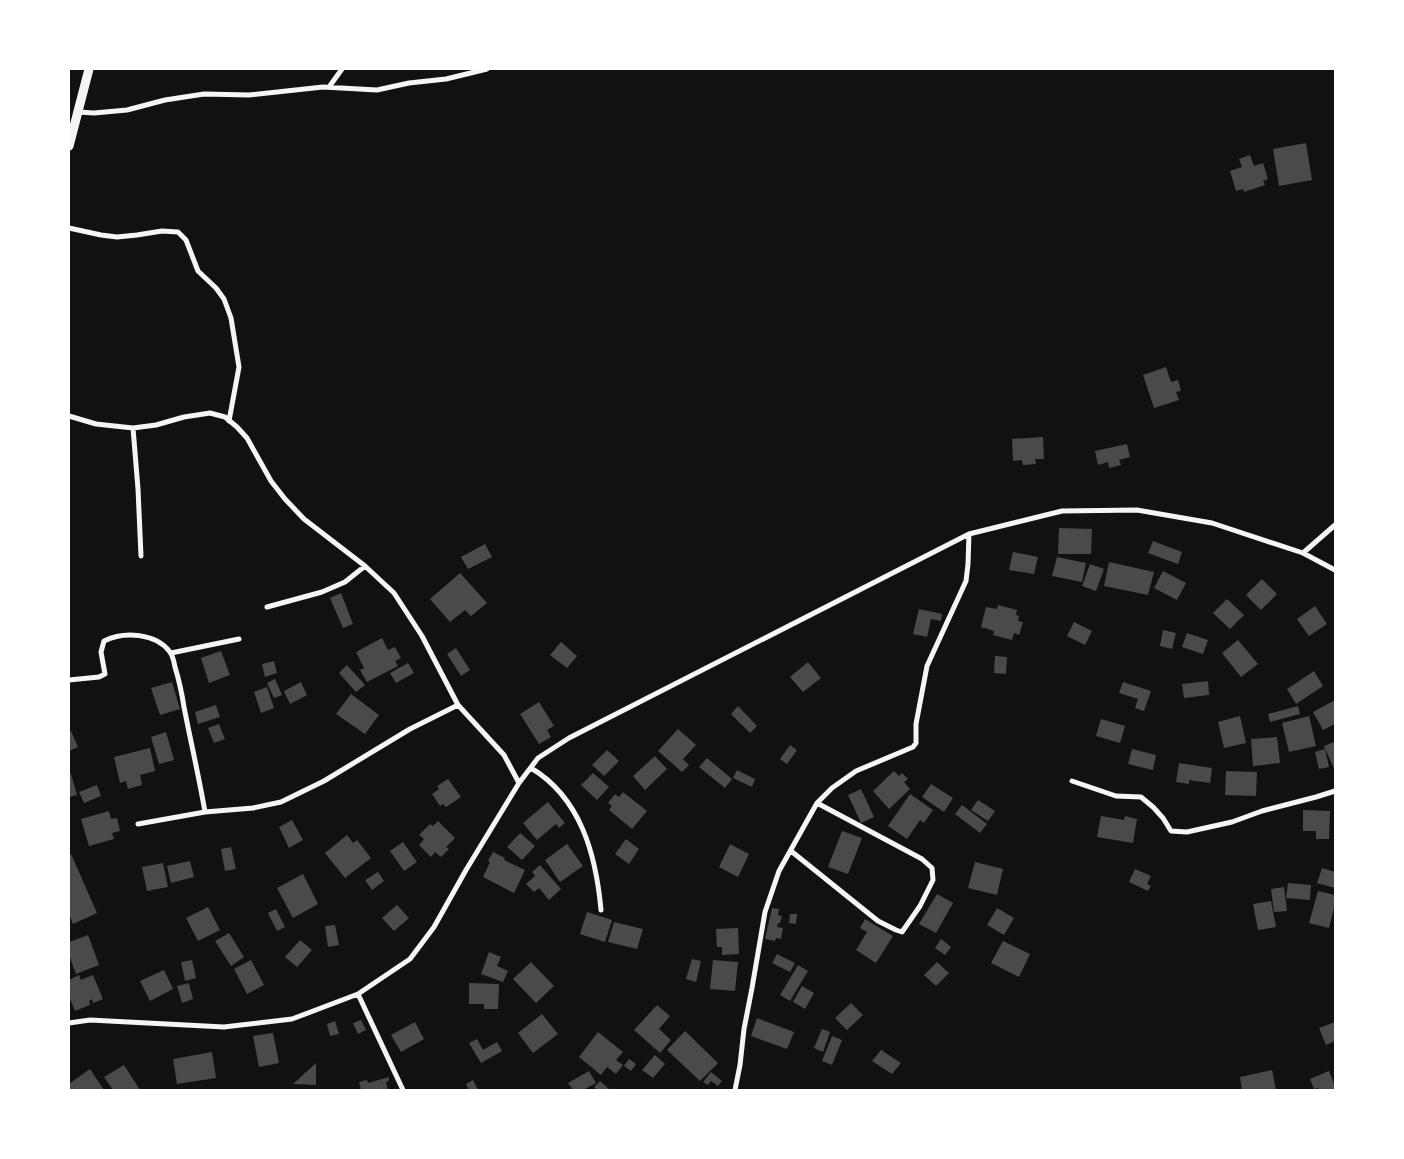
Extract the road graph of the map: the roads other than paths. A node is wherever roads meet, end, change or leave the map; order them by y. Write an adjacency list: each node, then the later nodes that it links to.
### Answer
1 (89, 69): 5 (main road)
2 (342, 69): 4 (street)
3 (487, 69): 4 (street)
4 (330, 87): 5 (street)
5 (74, 116): 6 (main road)
6 (69, 146)
7 (69, 228): 9 (street)
8 (69, 416): 10 (street)
9 (229, 421): 10 (street); 15 (street)
10 (133, 428): 14 (street)
11 (1335, 525): 13 (street)
12 (969, 534): 13 (street); 22 (street); 26 (street)
13 (1303, 553): 16 (street)
14 (141, 556)
15 (365, 566): 17 (street); 21 (street)
16 (1335, 570)
17 (267, 607)
18 (239, 639): 19 (street)
19 (171, 653): 20 (street); 27 (street)
20 (69, 680)
21 (458, 705): 24 (street); 27 (street)
22 (531, 768): 24 (street); 30 (street)
23 (1072, 781): 25 (street)
24 (519, 783): 31 (street)
25 (1335, 791)
26 (817, 803): 29 (street); 29 (street)
27 (205, 812): 28 (street)
28 (138, 824)
29 (791, 851): 34 (street)
30 (601, 910)
31 (358, 994): 32 (street); 33 (street)
32 (69, 1023)
33 (403, 1090)
34 (735, 1090)

